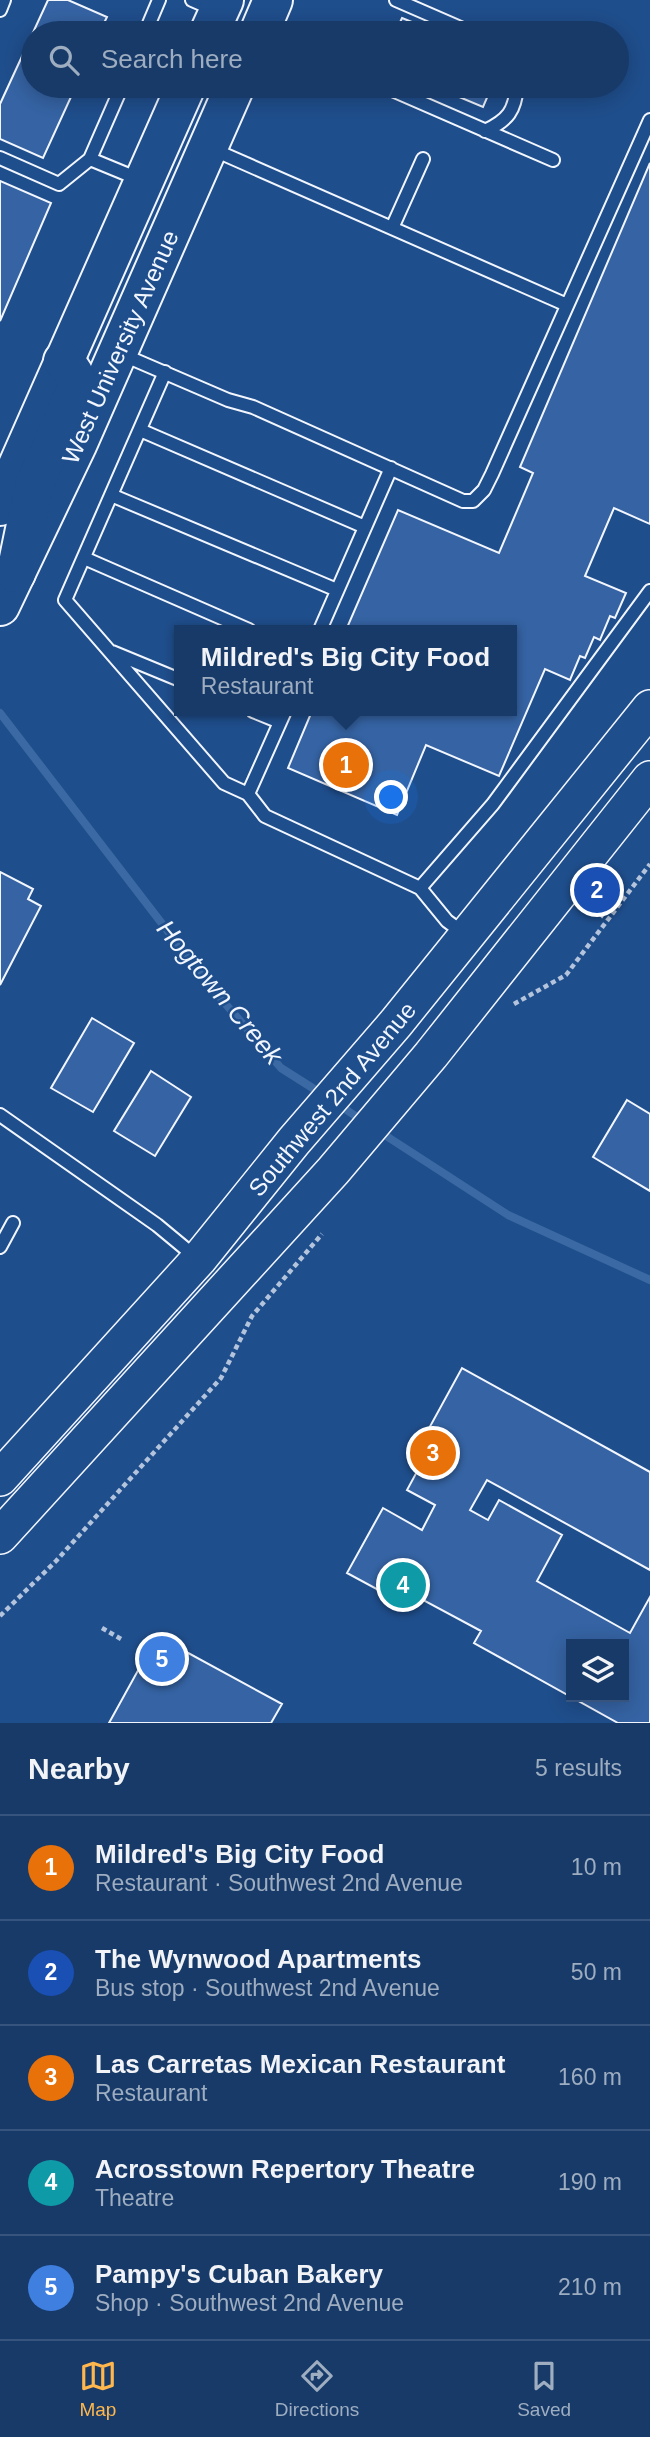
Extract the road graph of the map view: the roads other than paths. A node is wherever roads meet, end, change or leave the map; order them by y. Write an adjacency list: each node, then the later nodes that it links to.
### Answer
1 (4, 0): 5 (lane)
2 (159, 0): 6 (lane)
3 (273, 0): 7 (main road)
4 (396, 0): 8 (lane)
5 (0, 10)
6 (150, 21)
7 (263, 21)
8 (444, 21)
9 (117, 98): 18 (lane)
10 (181, 98): 21 (main road, West University Avenue)
11 (230, 98): 16 (main road, West University Avenue)
12 (410, 98): 15 (lane)
13 (516, 98): 15 (lane)
14 (650, 120): 23 (lane)
15 (485, 131): 20 (lane)
16 (208, 148): 22 (lane); 24 (main road, West University Avenue)
17 (0, 158): 18 (lane)
18 (90, 159): 21 (lane)
19 (423, 159): 22 (lane)
20 (553, 160)
21 (144, 181): 25 (main road, West University Avenue)
22 (392, 228): 23 (lane)
23 (567, 305): 29 (lane)
24 (118, 352): 26 (lane); 34 (main road, West University Avenue)
25 (63, 362): 28 (main road, West University Avenue); 34 (main road)
26 (165, 372): 27 (lane); 29 (lane)
27 (140, 430): 30 (lane); 32 (lane)
28 (8, 465): 31 (main road, West University Avenue)
29 (391, 468): 32 (lane)
30 (111, 495): 33 (lane); 35 (lane)
31 (0, 506)
32 (365, 527): 35 (lane)
33 (84, 558): 37 (lane); 39 (lane)
34 (8, 589)
35 (337, 590): 38 (lane)
36 (650, 591): 45 (lane)
37 (238, 625)
38 (322, 625)
39 (108, 650): 40 (lane); 44 (lane)
40 (174, 678)
41 (650, 708): 46 (main road, Southwest 2nd Avenue)
42 (282, 716): 44 (lane)
43 (650, 779): 47 (main road, Southwest 2nd Avenue)
44 (248, 794): 45 (lane)
45 (420, 888): 46 (lane)
46 (467, 935): 47 (main road); 51 (main road, Southwest 2nd Avenue)
47 (505, 962): 53 (main road, Southwest 2nd Avenue)
48 (0, 1115): 51 (lane)
49 (13, 1223): 50 (lane)
50 (0, 1247)
51 (199, 1259): 52 (main road, Southwest 2nd Avenue)
52 (0, 1478)
53 (6, 1521)

